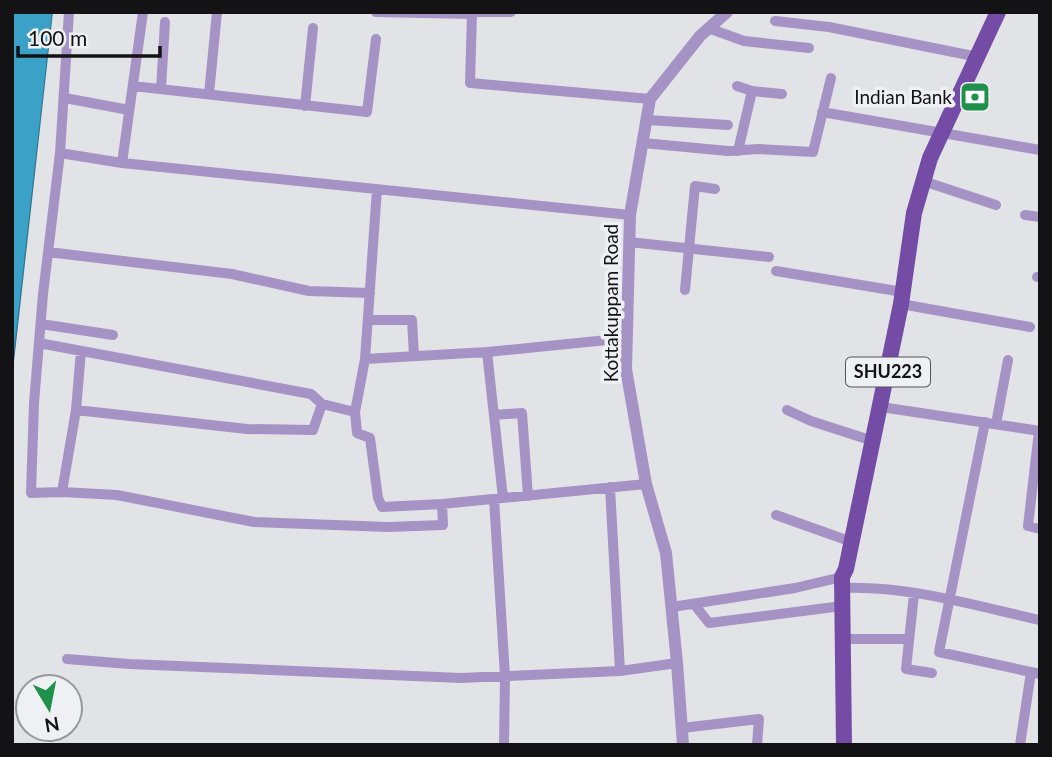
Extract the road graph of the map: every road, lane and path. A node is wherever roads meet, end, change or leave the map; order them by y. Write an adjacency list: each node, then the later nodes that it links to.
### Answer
1 (69, 12): 24 (street)
2 (143, 12): 18 (street)
3 (216, 12): 22 (street)
4 (376, 12): 8 (street)
5 (511, 12): 9 (street)
6 (727, 12): 13 (street)
7 (998, 12): 16 (main road, SHU223)
8 (421, 13): 9 (street)
9 (472, 13): 25 (street)
10 (775, 21): 16 (street)
11 (165, 22): 20 (street)
12 (313, 28): 26 (street)
13 (708, 28): 15 (street); 25 (street)
14 (376, 39): 26 (street)
15 (809, 48)
16 (978, 57): 31 (main road, SHU223)
17 (831, 78): 28 (street)
18 (133, 86): 20 (street); 27 (street)
19 (737, 86): 21 (street)
20 (161, 89): 22 (street)
21 (752, 91): 23 (street); 33 (street)
22 (209, 94): 26 (street)
23 (782, 94)
24 (65, 98): 27 (street); 35 (street)
25 (650, 99): 29 (street, Kottakuppam Road)
26 (305, 106)
27 (129, 110): 36 (street)
28 (822, 112): 31 (street); 33 (street)
29 (647, 120): 30 (street); 32 (street, Kottakuppam Road)
30 (728, 125)
31 (943, 133): 34 (street); 37 (main road, SHU223)
32 (643, 143): 33 (street); 41 (street, Kottakuppam Road)
33 (738, 150)
34 (1040, 150)
35 (60, 153): 36 (street); 46 (street)
36 (122, 163): 39 (street)
37 (923, 181): 40 (street); 51 (main road, SHU223)
38 (715, 189): 45 (street)
39 (377, 190): 41 (street); 50 (street)
40 (996, 205)
41 (630, 215): 44 (street, Kottakuppam Road)
42 (1025, 215): 43 (street)
43 (1040, 216)
44 (629, 242): 45 (street); 56 (street, Kottakuppam Road)
45 (690, 248): 47 (street); 49 (street)
46 (48, 252): 50 (street); 53 (street)
47 (769, 257)
48 (776, 271): 51 (street)
49 (685, 290)
50 (370, 293): 52 (street)
51 (902, 298): 54 (street); 64 (main road, SHU223)
52 (368, 320): 60 (street); 61 (street)
53 (41, 324): 55 (street); 57 (street)
54 (1030, 327)
55 (113, 335)
56 (627, 338): 59 (street); 73 (street, Kottakuppam Road)
57 (39, 342): 58 (street); 75 (street)
58 (81, 351): 63 (street); 65 (street)
59 (487, 352): 60 (street); 68 (street)
60 (414, 356): 61 (street)
61 (365, 359): 67 (street)
62 (1008, 360): 70 (street)
63 (322, 404): 65 (street); 67 (street)
64 (881, 407): 69 (street); 72 (main road, SHU223)
65 (76, 410): 75 (street)
66 (787, 410): 72 (street)
67 (355, 412): 78 (street)
68 (494, 415): 76 (street); 77 (street)
69 (985, 422): 70 (street); 84 (street)
70 (996, 424): 71 (street)
71 (1039, 431): 80 (street)
72 (873, 441): 81 (main road, SHU223)
73 (646, 484): 74 (street); 87 (street, Kottakuppam Road)
74 (610, 487): 76 (street); 93 (street)
75 (62, 492): 78 (street)
76 (528, 496): 77 (street)
77 (499, 498): 78 (street); 96 (street)
78 (442, 504)
79 (776, 515): 81 (street)
80 (1040, 529)
81 (852, 542): 82 (main road, SHU223)
82 (842, 583): 83 (street); 85 (street); 86 (main road, SHU223)
83 (914, 594): 84 (street); 90 (street)
84 (948, 600): 88 (street); 95 (street)
85 (694, 604): 86 (street); 87 (street)
86 (842, 606): 89 (main road, SHU223)
87 (672, 607): 92 (street, Kottakuppam Road)
88 (1040, 620)
89 (842, 639): 90 (street); 101 (main road, SHU223)
90 (909, 639): 94 (street)
91 (67, 659): 96 (street)
92 (677, 663): 93 (street); 97 (street, Kottakuppam Road)
93 (620, 671): 96 (street)
94 (932, 673)
95 (1035, 673): 102 (street)
96 (505, 676): 98 (street)
97 (682, 728): 99 (street, Kottakuppam Road); 100 (street)
98 (504, 745)
99 (683, 745)
100 (757, 745)
101 (844, 745)
102 (1020, 745)

